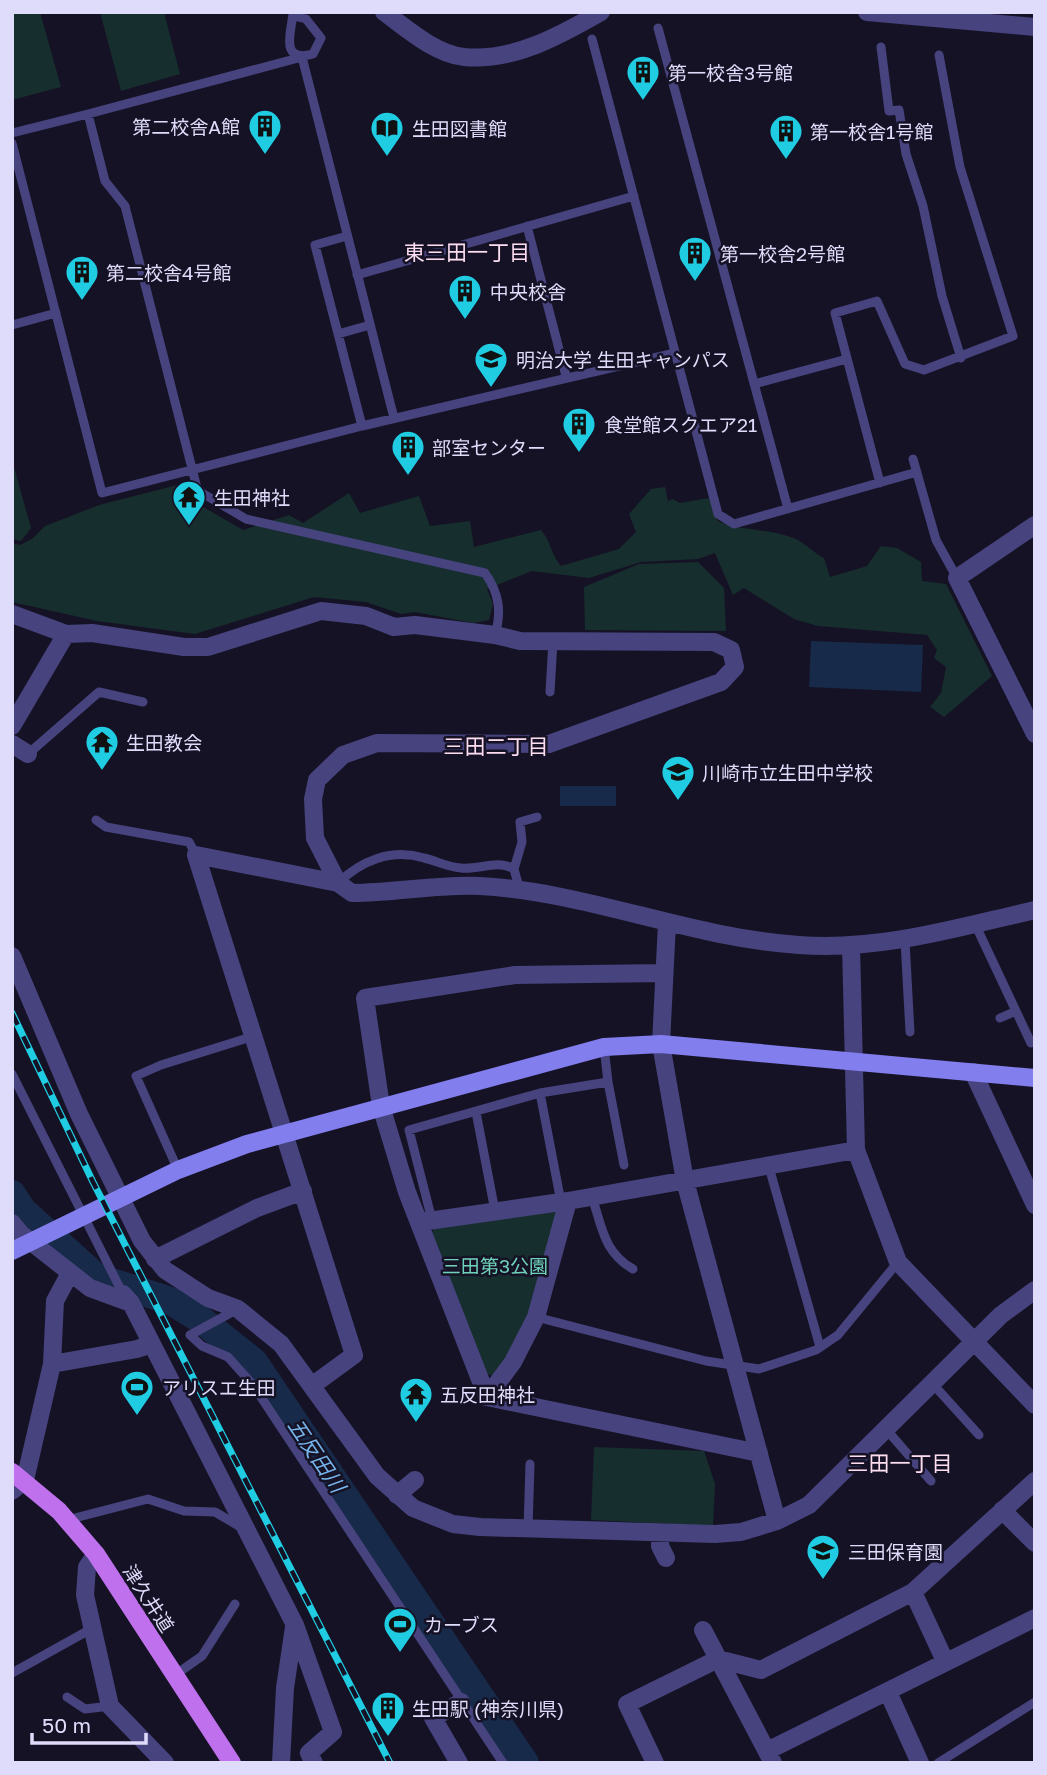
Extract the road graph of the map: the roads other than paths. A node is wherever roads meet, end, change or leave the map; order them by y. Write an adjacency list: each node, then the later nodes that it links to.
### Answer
1 (384, 12): 2 (street)
2 (601, 12)
3 (867, 12): 5 (street)
4 (293, 14): 10 (lane); 10 (lane)
5 (1035, 27)
6 (658, 28): 27 (lane)
7 (592, 39): 15 (lane)
8 (881, 47): 24 (lane)
9 (939, 55): 24 (lane)
10 (302, 57): 11 (lane); 17 (lane)
11 (88, 114): 12 (lane); 31 (lane)
12 (12, 133)
13 (12, 143): 14 (lane)
14 (15, 169): 19 (lane)
15 (634, 196): 16 (lane); 23 (lane)
16 (527, 226): 18 (lane); 26 (lane)
17 (347, 236): 18 (lane); 22 (lane)
18 (357, 275): 20 (lane)
19 (56, 313): 21 (lane); 31 (lane)
20 (370, 324): 22 (lane); 28 (lane)
21 (12, 325)
22 (338, 334): 29 (lane)
23 (675, 352): 26 (lane); 34 (lane)
24 (961, 358): 25 (lane)
25 (847, 359): 27 (lane); 33 (lane)
26 (566, 376): 28 (lane)
27 (754, 384): 34 (lane)
28 (394, 418): 29 (lane)
29 (362, 426): 31 (lane)
30 (913, 458): 32 (lane)
31 (193, 471): 39 (lane)
32 (917, 472): 33 (lane); 36 (lane)
33 (880, 483): 34 (lane)
34 (788, 509)
35 (1035, 525): 36 (street)
36 (957, 579): 44 (street)
37 (12, 614): 38 (street)
38 (66, 634): 39 (street); 43 (street)
39 (495, 635): 40 (street)
40 (553, 641): 41 (lane); 51 (street)
41 (550, 692)
42 (143, 702): 46 (lane)
43 (12, 726)
44 (1035, 734)
45 (12, 744): 46 (street)
46 (28, 754)
47 (537, 817): 50 (lane)
48 (96, 820): 49 (lane)
49 (196, 856): 51 (street); 63 (street)
50 (514, 869): 51 (lane); 52 (lane)
51 (338, 883): 52 (street)
52 (520, 891): 54 (street)
53 (1035, 910): 55 (street)
54 (667, 923): 57 (street); 59 (street)
55 (975, 924): 56 (street); 60 (lane)
56 (905, 941): 57 (street); 62 (lane)
57 (851, 946): 67 (street)
58 (12, 956): 89 (street)
59 (663, 973): 65 (street); 73 (street)
60 (1016, 1011): 61 (lane); 64 (lane)
61 (1000, 1018)
62 (910, 1032)
63 (251, 1037): 75 (street); 79 (lane)
64 (1031, 1043)
65 (661, 1044): 66 (street); 67 (street); 80 (street)
66 (604, 1048): 71 (lane); 73 (street)
67 (855, 1060): 68 (street); 76 (street)
68 (973, 1072): 70 (street); 84 (street)
69 (12, 1074): 94 (lane)
70 (1035, 1078)
71 (608, 1083): 72 (lane); 77 (lane)
72 (540, 1093): 74 (lane); 83 (lane)
73 (381, 1106): 75 (street); 86 (street)
74 (476, 1111): 85 (lane); 86 (lane)
75 (284, 1133): 79 (street); 81 (street)
76 (856, 1150): 78 (street); 90 (street)
77 (624, 1165)
78 (769, 1167): 80 (street); 99 (lane)
79 (178, 1170): 88 (street)
80 (685, 1181): 82 (street); 101 (street)
81 (303, 1191): 89 (street); 103 (street)
82 (592, 1197): 83 (street); 91 (lane)
83 (565, 1201): 85 (street); 96 (street)
84 (1035, 1205)
85 (495, 1212): 86 (street)
86 (427, 1221): 104 (street)
87 (12, 1223): 92 (street)
88 (12, 1251)
89 (155, 1259): 95 (street)
90 (898, 1262): 97 (street); 99 (lane)
91 (633, 1269)
92 (70, 1273): 94 (street); 100 (street)
93 (1035, 1290): 97 (street)
94 (121, 1297): 98 (street)
95 (233, 1312): 103 (street); 136 (lane)
96 (536, 1317): 101 (lane); 104 (street)
97 (974, 1342): 102 (street); 105 (street)
98 (152, 1344): 100 (street); 118 (street)
99 (820, 1347): 101 (lane)
100 (52, 1363): 111 (street)
101 (735, 1365): 108 (street)
102 (930, 1382): 106 (street); 107 (lane)
103 (313, 1385): 114 (street)
104 (487, 1397): 108 (street)
105 (1035, 1405)
106 (885, 1428): 112 (lane); 117 (street)
107 (979, 1435)
108 (759, 1453): 117 (street)
109 (530, 1464): 119 (lane)
110 (415, 1480): 114 (street)
111 (17, 1481): 116 (main road, 津久井道)
112 (931, 1481)
113 (1035, 1481): 115 (street)
114 (397, 1495): 119 (street)
115 (1002, 1510): 121 (street); 124 (street)
116 (67, 1520): 118 (lane); 122 (main road, 津久井道)
117 (777, 1521): 120 (street)
118 (246, 1529): 127 (street)
119 (528, 1529): 120 (street)
120 (660, 1534): 123 (street)
121 (1035, 1543)
122 (96, 1554): 128 (street); 133 (main road, 津久井道)
123 (666, 1558)
124 (914, 1592): 130 (street); 131 (street)
125 (235, 1604): 133 (lane)
126 (1035, 1618): 131 (street)
127 (295, 1625): 142 (street); 143 (street)
128 (92, 1629): 132 (lane); 138 (street)
129 (703, 1630): 130 (street)
130 (719, 1659): 139 (street); 146 (street)
131 (945, 1661): 134 (street)
132 (12, 1673)
133 (175, 1675): 141 (main road, 津久井道)
134 (888, 1692): 139 (street); 147 (street)
135 (67, 1697): 138 (lane)
136 (461, 1702): 144 (street); 145 (lane)
137 (1035, 1702): 148 (lane)
138 (110, 1706): 140 (street)
139 (770, 1757)
140 (165, 1763)
141 (232, 1763)
142 (281, 1763)
143 (314, 1763)
144 (459, 1763)
145 (503, 1763)
146 (655, 1763)
147 (920, 1763)
148 (937, 1763)

